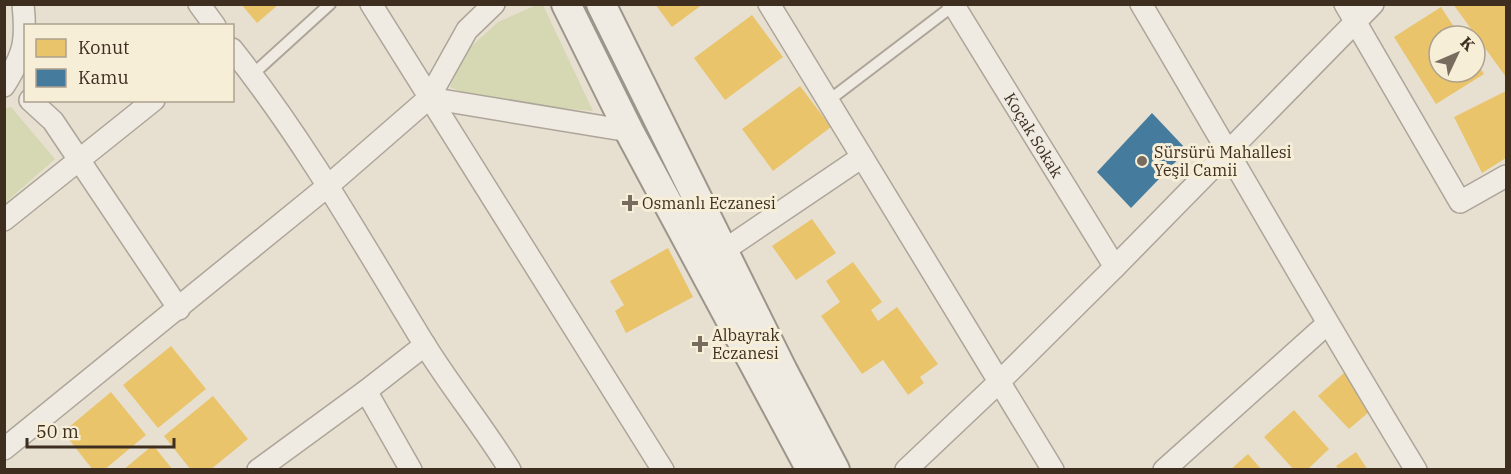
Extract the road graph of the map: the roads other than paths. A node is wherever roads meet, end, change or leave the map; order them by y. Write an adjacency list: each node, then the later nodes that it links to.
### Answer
1 (23, 4): 13 (street)
2 (200, 4): 14 (street)
3 (330, 4): 17 (lane)
4 (371, 4): 20 (street)
5 (494, 4): 20 (street)
6 (566, 4): 24 (main road)
7 (601, 4): 31 (main road)
8 (769, 4): 21 (street)
9 (1141, 4): 25 (street)
10 (1372, 4): 12 (street)
11 (953, 5): 21 (lane); 32 (street, Koçak Sokak)
12 (1350, 13): 25 (street); 28 (street)
13 (25, 24)
14 (214, 24)
15 (24, 50): 18 (street)
16 (234, 51): 17 (street)
17 (253, 74): 29 (street)
18 (5, 85): 19 (street)
19 (24, 96)
20 (429, 98): 24 (street); 29 (street); 39 (street)
21 (828, 101): 26 (street)
22 (32, 102): 27 (street)
23 (151, 102): 27 (street)
24 (629, 132): 44 (main road)
25 (1228, 150): 32 (street); 34 (street)
26 (862, 157): 31 (street); 36 (street)
27 (79, 159): 30 (street); 33 (street)
28 (1506, 176)
29 (329, 185): 33 (street); 35 (street)
30 (4, 220)
31 (723, 250): 45 (main road)
32 (1115, 267): 36 (street)
33 (179, 309): 38 (street)
34 (1327, 324): 47 (street); 48 (street)
35 (425, 345): 37 (street); 43 (street)
36 (999, 382): 40 (street); 46 (street)
37 (366, 391): 41 (street); 42 (street)
38 (4, 449)
39 (656, 467)
40 (915, 467)
41 (258, 470)
42 (411, 470)
43 (510, 470)
44 (811, 470)
45 (835, 470)
46 (1053, 470)
47 (1164, 470)
48 (1416, 470)

